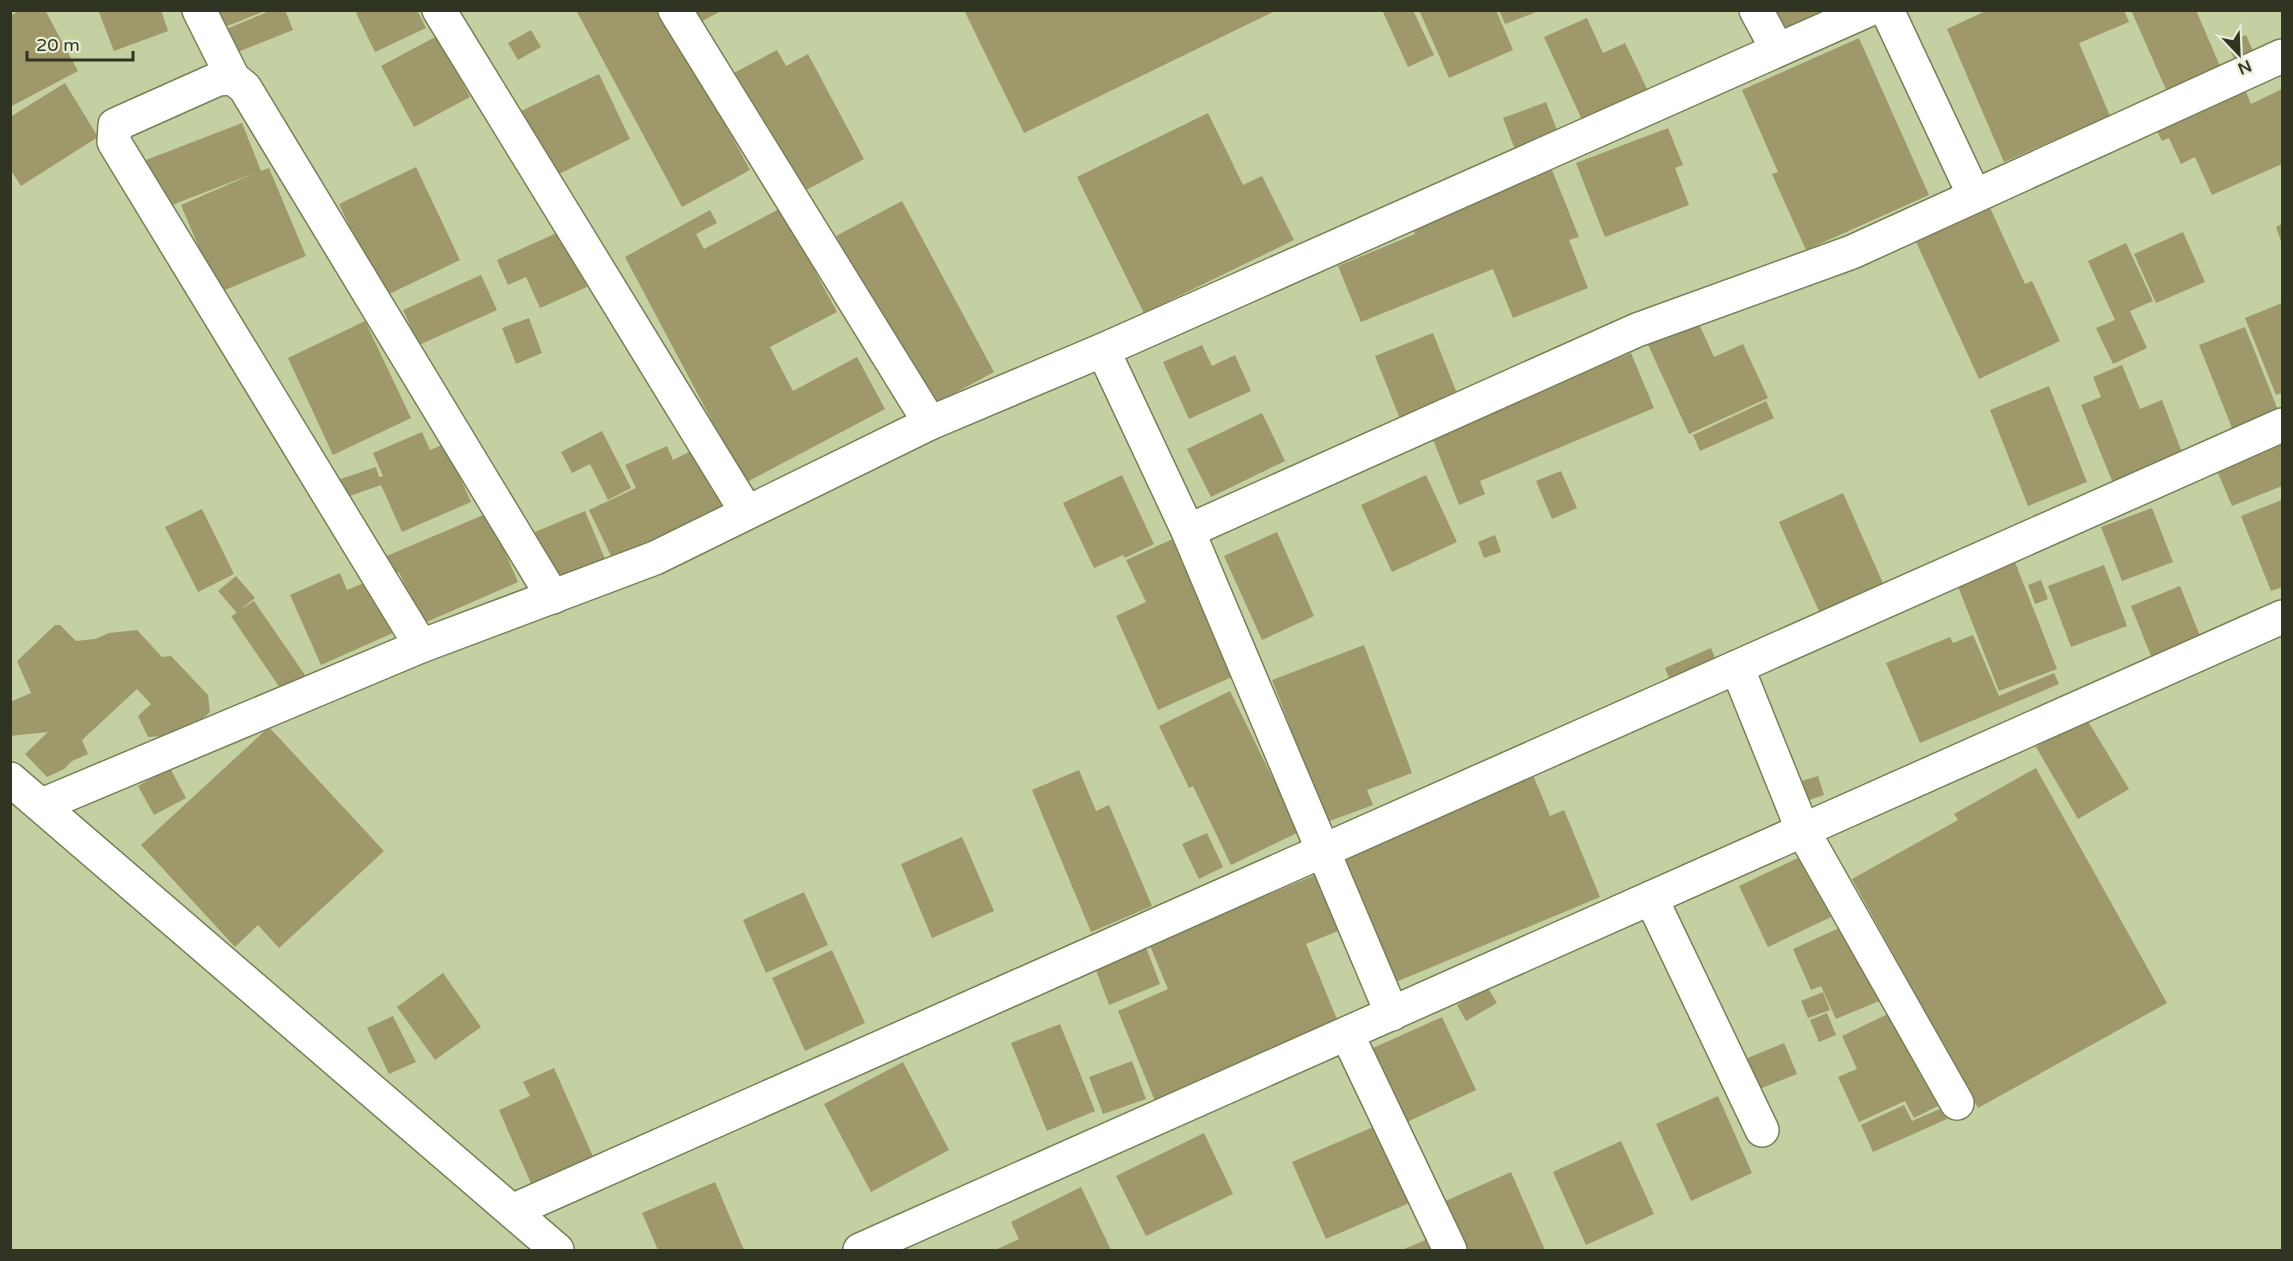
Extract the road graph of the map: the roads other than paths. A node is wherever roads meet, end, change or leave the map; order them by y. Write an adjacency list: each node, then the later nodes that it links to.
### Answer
1 (199, 10): 9 (street)
2 (439, 10): 14 (street)
3 (675, 10): 12 (street)
4 (1756, 10): 7 (street)
5 (1868, 10): 7 (street)
6 (1887, 10): 10 (street)
7 (1777, 49): 11 (street)
8 (2283, 56): 10 (street)
9 (233, 78): 16 (street); 18 (street)
10 (1974, 195): 15 (street)
11 (1102, 350): 12 (street); 15 (street)
12 (930, 423): 14 (street)
13 (2283, 425): 19 (street)
14 (746, 511): 16 (street)
15 (1188, 531): 23 (street)
16 (553, 597): 18 (street)
17 (2283, 617): 22 (street)
18 (421, 646): 21 (street)
19 (1737, 668): 22 (street); 23 (street)
20 (10, 779): 21 (street)
21 (42, 805): 29 (street)
22 (1803, 831): 24 (street); 27 (street)
23 (1325, 851): 25 (street); 29 (street)
24 (1651, 898): 25 (street); 28 (street)
25 (1392, 1014): 26 (street)
26 (1347, 1034): 31 (street); 32 (street)
27 (1957, 1103)
28 (1762, 1130)
29 (512, 1211): 30 (street)
30 (557, 1251)
31 (860, 1251)
32 (1449, 1251)

